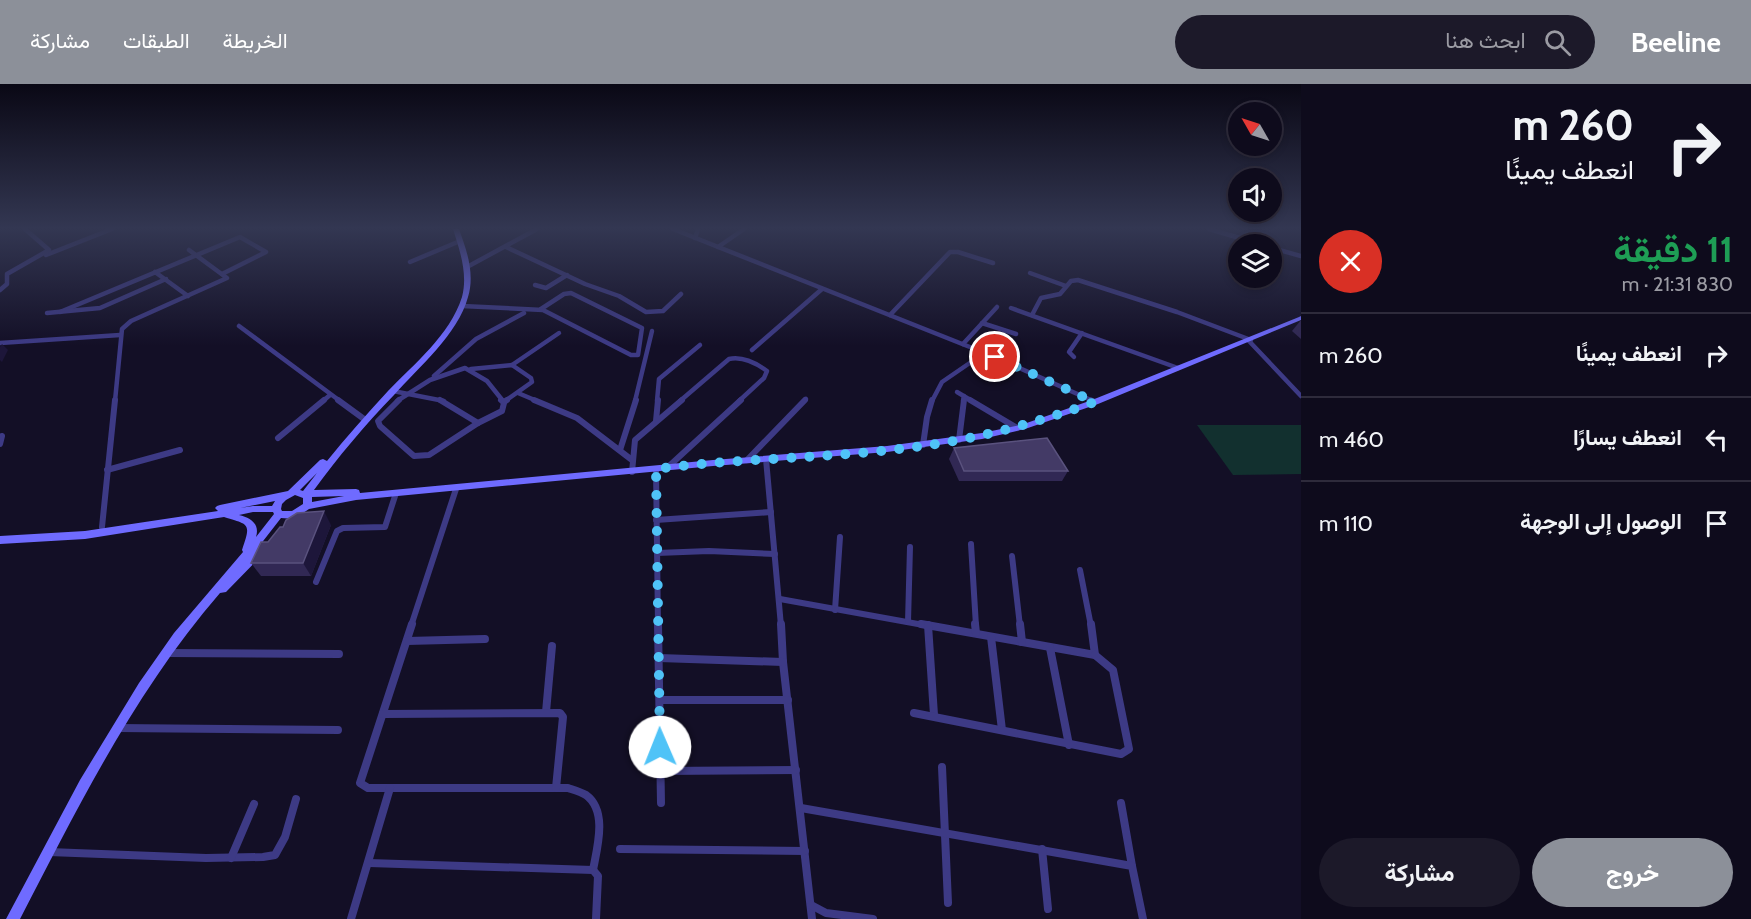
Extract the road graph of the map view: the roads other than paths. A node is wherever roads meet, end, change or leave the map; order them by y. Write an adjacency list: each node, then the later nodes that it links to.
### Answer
1 (467, 267): 20 (main road)
2 (19, 268): 17 (street)
3 (165, 268): 9 (street)
4 (214, 268): 11 (street)
5 (234, 268): 11 (street)
6 (552, 268): 12 (street)
7 (770, 268): 16 (street)
8 (935, 268): 27 (street)
9 (155, 272): 13 (street); 24 (street)
10 (1030, 273): 15 (street)
11 (222, 274): 19 (street)
12 (567, 275): 14 (street); 18 (street)
13 (166, 279): 19 (street); 24 (street)
14 (535, 285)
15 (1066, 286): 28 (street); 37 (street)
16 (822, 289): 27 (street); 41 (street)
17 (0, 290)
18 (681, 294)
19 (188, 296): 36 (street)
20 (462, 306): 23 (street); 48 (main road)
21 (997, 307): 30 (street)
22 (1011, 308): 28 (street)
23 (541, 309): 23 (street)
24 (60, 312): 25 (street)
25 (47, 313)
26 (524, 313): 47 (street)
27 (890, 315): 40 (street)
28 (1032, 315): 34 (street)
29 (1301, 318): 37 (main road)
30 (982, 323): 35 (street); 40 (street)
31 (239, 326): 52 (street)
32 (652, 331): 69 (street)
33 (559, 333): 44 (street)
34 (1082, 333): 42 (street); 45 (street)
35 (1016, 334)
36 (120, 335): 38 (street); 75 (street)
37 (1250, 340): 45 (main road); 54 (street)
38 (0, 343)
39 (700, 345): 60 (street)
40 (963, 345): 57 (street)
41 (752, 350)
42 (1074, 357)
43 (977, 358): 67 (street)
44 (512, 365): 46 (street); 50 (street)
45 (1178, 368): 57 (main road)
46 (468, 369): 47 (street); 56 (street)
47 (424, 385): 51 (street)
48 (393, 391): 51 (street); 58 (main road)
49 (957, 392): 53 (street)
50 (518, 393): 56 (street); 69 (street)
51 (409, 394): 61 (street); 61 (street)
52 (330, 395): 59 (street); 64 (street)
53 (964, 396): 62 (street); 65 (street)
54 (1301, 396)
55 (806, 399): 72 (street)
56 (504, 402): 61 (street)
57 (1095, 402): 62 (main road)
58 (380, 405): 59 (main road); 80 (main road)
59 (364, 419): 79 (main road)
60 (656, 421): 71 (street); 73 (street)
61 (478, 423)
62 (1017, 428): 65 (main road)
63 (2, 436): 66 (street)
64 (278, 438)
65 (959, 440): 67 (main road)
66 (0, 444)
67 (923, 446): 70 (main road)
68 (180, 450): 75 (street)
69 (620, 450): 71 (street)
70 (766, 459): 72 (main road); 85 (street)
71 (632, 460): 76 (street)
72 (747, 460): 73 (main road)
73 (668, 467): 74 (main road)
74 (656, 469): 76 (main road); 88 (street)
75 (107, 470): 90 (street)
76 (632, 472): 77 (main road)
77 (508, 482): 78 (main road); 80 (main road)
78 (456, 489): 81 (main road); 110 (street)
79 (289, 494): 80 (main road); 84 (main road); 90 (main road)
80 (306, 494): 83 (main road)
81 (396, 494): 82 (main road); 101 (street)
82 (335, 501): 83 (main road); 89 (main road)
83 (307, 506): 87 (main road)
84 (277, 511): 86 (main road); 87 (main road); 97 (main road)
85 (771, 512): 88 (street); 98 (street)
86 (222, 513): 91 (main road); 97 (main road)
87 (299, 513): 104 (main road)
88 (656, 520): 96 (street)
89 (294, 525)
90 (102, 527): 91 (main road)
91 (65, 536): 93 (main road)
92 (840, 537): 103 (street)
93 (0, 540)
94 (971, 544): 107 (street)
95 (910, 547): 105 (street)
96 (657, 553): 98 (street); 117 (street)
97 (246, 554): 104 (main road)
98 (775, 554): 102 (street)
99 (1012, 556): 111 (street)
100 (1080, 570): 116 (street)
101 (316, 582)
102 (780, 599): 103 (street); 118 (street)
103 (835, 610): 105 (street)
104 (192, 618): 114 (main road)
105 (908, 622): 106 (street)
106 (928, 625): 107 (street); 124 (street)
107 (975, 633): 108 (street)
108 (992, 637): 111 (street); 127 (street)
109 (485, 639): 110 (street)
110 (407, 641): 123 (street)
111 (1022, 642): 113 (street)
112 (552, 646): 121 (street)
113 (1050, 648): 116 (street); 128 (street)
114 (165, 653): 115 (street); 125 (main road)
115 (339, 654)
116 (1095, 655): 128 (street)
117 (659, 658): 118 (street); 119 (street)
118 (783, 662): 120 (street)
119 (660, 700): 120 (street); 131 (street)
120 (788, 700): 130 (street)
121 (546, 712): 123 (street); 133 (street)
122 (914, 712): 124 (street)
123 (383, 714): 132 (street)
124 (934, 715): 127 (street)
125 (116, 728): 126 (street); 143 (main road)
126 (338, 730)
127 (1002, 730): 128 (street)
128 (1069, 745)
129 (942, 767): 139 (street)
130 (796, 770): 131 (street); 138 (street)
131 (661, 771): 135 (street)
132 (390, 788): 133 (street); 145 (street)
133 (555, 788): 147 (street)
134 (296, 799): 144 (street)
135 (661, 803)
136 (1121, 803): 146 (street)
137 (254, 804): 144 (street)
138 (801, 808): 139 (street); 142 (street)
139 (943, 831): 141 (street); 148 (street)
140 (620, 849): 142 (street)
141 (1042, 849): 146 (street); 150 (street)
142 (805, 851): 149 (street)
143 (48, 852): 144 (street); 151 (main road)
144 (231, 858)
145 (369, 863): 147 (street); 152 (street)
146 (1132, 866): 156 (street)
147 (593, 870): 153 (street)
148 (948, 903)
149 (811, 905): 154 (street); 155 (street)
150 (1048, 909)
151 (13, 919)
152 (351, 919)
153 (596, 919)
154 (812, 919)
155 (873, 919)
156 (1143, 919)

